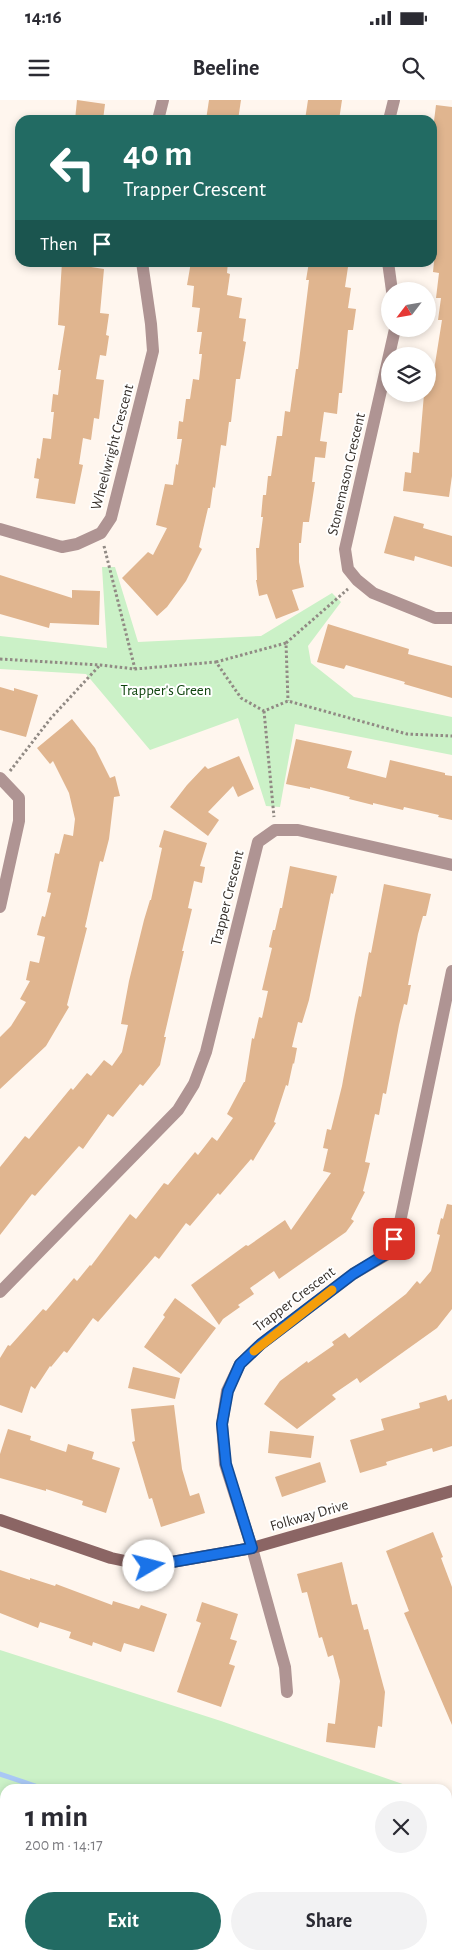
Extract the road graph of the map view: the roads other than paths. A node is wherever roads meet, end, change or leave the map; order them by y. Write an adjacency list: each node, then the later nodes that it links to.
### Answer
1 (163, 100): 3 (street)
2 (394, 100): 4 (street)
3 (159, 115)
4 (390, 115)
5 (143, 267): 9 (street, Wheelwright Crescent)
6 (389, 267): 7 (street)
7 (391, 282)
8 (393, 338): 10 (street, Stonemason Crescent)
9 (0, 529)
10 (452, 618)
11 (2, 779): 13 (street)
12 (452, 865): 15 (street, Trapper Crescent)
13 (0, 907)
14 (452, 971): 18 (street, Trapper Crescent)
15 (0, 1292)
16 (452, 1491): 18 (street, Folkway Drive)
17 (0, 1520): 18 (street, Folkway Drive)
18 (252, 1548): 19 (street, Trapper Crescent)
19 (287, 1692)

